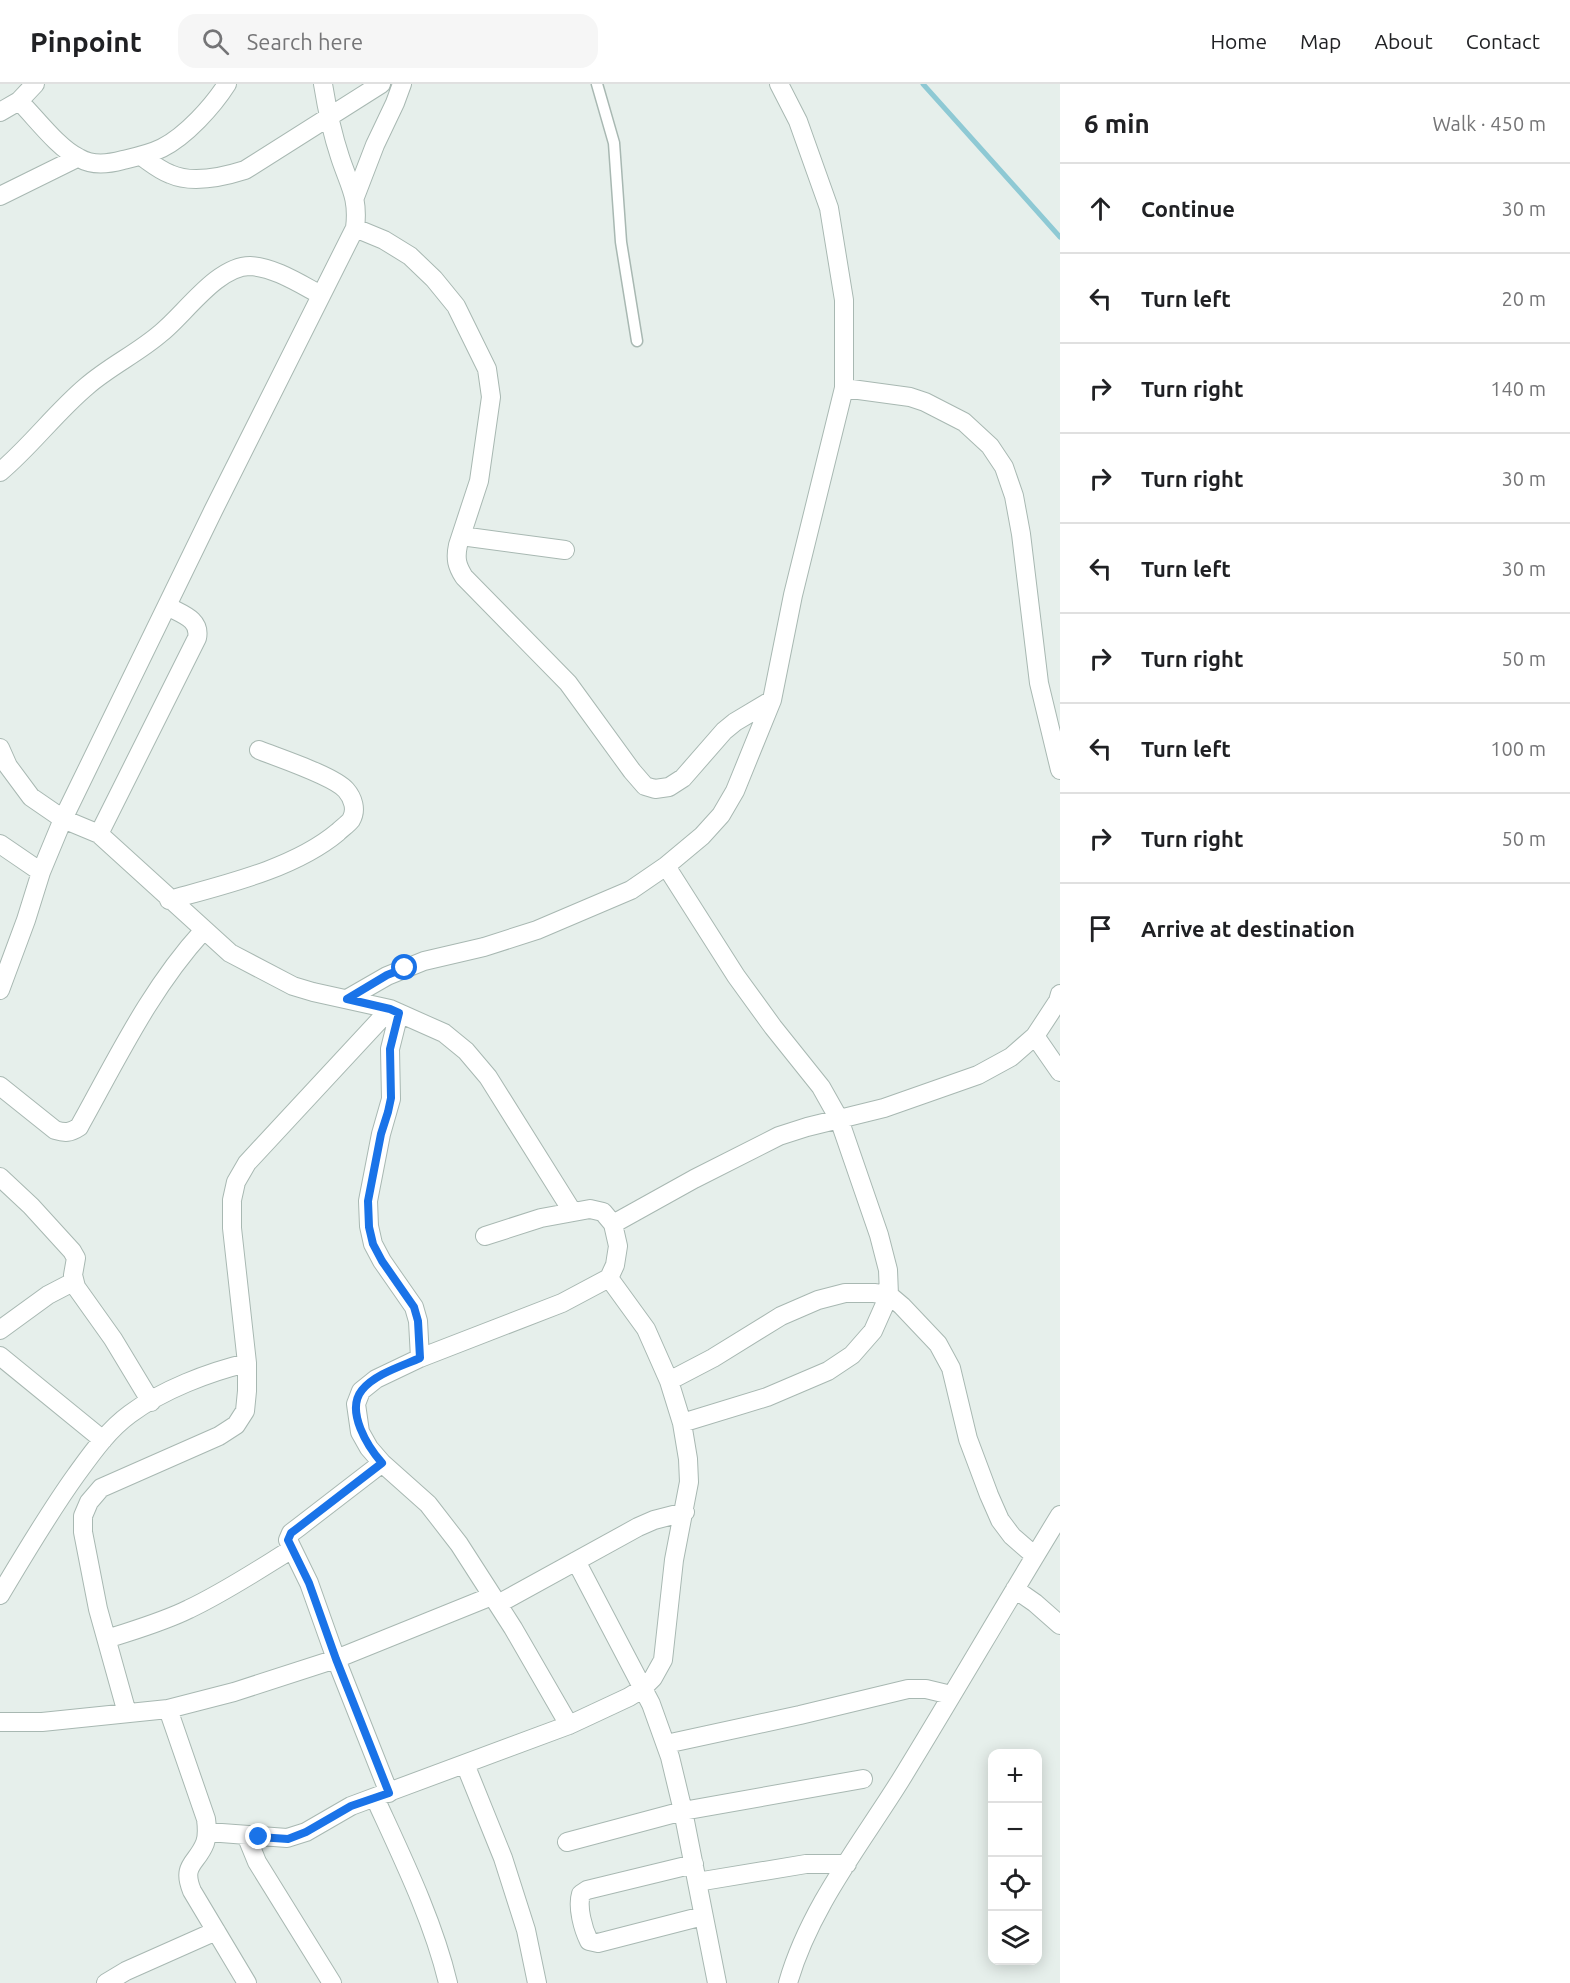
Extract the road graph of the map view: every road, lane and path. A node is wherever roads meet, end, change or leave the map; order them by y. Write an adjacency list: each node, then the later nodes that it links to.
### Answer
1 (35, 84): 8 (street)
2 (227, 84): 11 (street)
3 (323, 84): 10 (street)
4 (381, 84): 10 (street)
5 (402, 84): 14 (street)
6 (597, 84): 17 (lane)
7 (779, 84): 18 (street)
8 (19, 101): 9 (street); 12 (street)
9 (0, 112)
10 (328, 118): 11 (street); 14 (street)
11 (141, 156): 12 (street)
12 (77, 158): 13 (street)
13 (0, 196)
14 (355, 197): 15 (street)
15 (355, 228): 16 (street); 20 (street)
16 (321, 295): 19 (street); 22 (street)
17 (637, 341)
18 (844, 388): 23 (street); 26 (street)
19 (0, 472)
20 (461, 536): 21 (street); 23 (street)
21 (565, 550)
22 (166, 606): 27 (street); 28 (street)
23 (772, 700): 30 (street)
24 (0, 748): 27 (street)
25 (259, 750): 32 (street)
26 (1059, 760)
27 (63, 819): 28 (street); 31 (street)
28 (99, 834): 32 (street)
29 (0, 844): 31 (street)
30 (666, 867): 37 (street); 42 (street)
31 (41, 872): 34 (street)
32 (169, 900): 33 (street)
33 (203, 931): 37 (street); 41 (street)
34 (6, 952): 35 (street)
35 (0, 990)
36 (1060, 994): 39 (street)
37 (347, 999): 38 (street)
38 (394, 1011): 44 (street); 52 (street); 53 (street)
39 (1035, 1036): 40 (street); 42 (street)
40 (1060, 1072)
41 (0, 1086)
42 (839, 1119): 45 (street); 49 (street)
43 (0, 1177): 48 (street)
44 (572, 1211): 45 (street); 46 (street)
45 (613, 1224): 47 (street)
46 (485, 1236)
47 (609, 1278): 52 (street); 54 (street)
48 (73, 1282): 50 (street); 55 (street)
49 (889, 1295): 54 (street); 56 (street); 63 (street)
50 (0, 1330)
51 (0, 1356): 57 (street)
52 (420, 1358): 58 (street)
53 (237, 1365): 55 (street); 59 (street)
54 (669, 1381): 56 (street)
55 (151, 1402): 57 (street)
56 (682, 1423): 60 (street)
57 (103, 1440): 59 (street)
58 (382, 1463): 62 (street); 67 (street)
59 (68, 1509): 66 (street); 69 (street)
60 (685, 1512): 64 (street); 71 (street)
61 (1060, 1515): 63 (street)
62 (292, 1549): 69 (street); 70 (street)
63 (1035, 1556): 65 (street)
64 (576, 1561): 67 (street); 71 (street)
65 (1015, 1589): 68 (street); 72 (street)
66 (0, 1595)
67 (495, 1600): 70 (street); 76 (street)
68 (1060, 1625)
69 (107, 1639): 74 (street)
70 (336, 1659): 73 (street); 80 (street)
71 (642, 1689): 76 (street); 77 (street)
72 (951, 1695): 77 (street); 85 (street)
73 (168, 1709): 74 (street); 82 (street)
74 (127, 1713): 75 (street)
75 (0, 1722)
76 (569, 1725): 78 (street)
77 (666, 1744): 81 (street)
78 (465, 1764): 80 (street); 93 (street)
79 (862, 1779): 81 (street)
80 (382, 1795): 83 (street); 92 (street)
81 (683, 1811): 84 (street); 86 (street)
82 (208, 1832): 83 (street); 88 (street)
83 (246, 1836): 91 (street)
84 (567, 1842)
85 (847, 1864): 86 (street); 95 (street)
86 (695, 1873): 87 (street); 87 (street)
87 (703, 1916): 94 (street)
88 (216, 1931): 89 (street); 90 (street)
89 (106, 1983)
90 (247, 1983)
91 (332, 1983)
92 (448, 1983)
93 (537, 1983)
94 (717, 1983)
95 (788, 1983)

